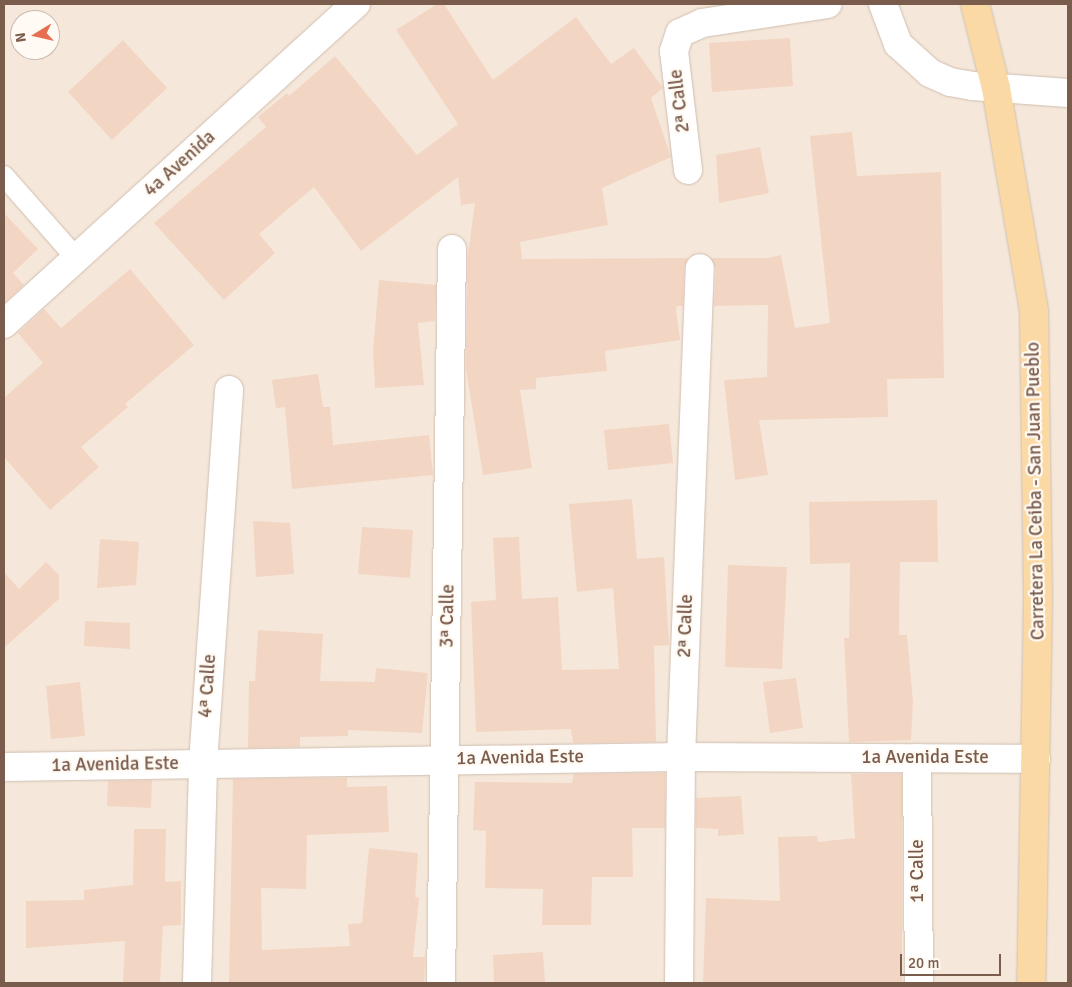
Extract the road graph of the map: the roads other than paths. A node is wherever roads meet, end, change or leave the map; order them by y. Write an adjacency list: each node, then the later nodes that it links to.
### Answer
1 (356, 4): 10 (street, 4a Avenida)
2 (828, 4): 7 (street, 2ª Calle)
3 (883, 4): 5 (street)
4 (975, 4): 5 (main road, Carretera La Ceiba - San Juan Pueblo)
5 (996, 88): 6 (street); 17 (main road, Carretera La Ceiba - San Juan Pueblo)
6 (1068, 93)
7 (688, 170)
8 (4, 176): 10 (lane)
9 (452, 249): 16 (street, 3ª Calle)
10 (76, 258): 12 (street, 4a Avenida)
11 (700, 268): 14 (street, 2ª Calle)
12 (4, 324)
13 (229, 390): 18 (street, 4ª Calle)
14 (681, 756): 15 (street, 1a Avenida Este); 16 (street, 1a Avenida Este); 22 (street, 2ª Calle)
15 (917, 758): 17 (street, 1a Avenida Este); 23 (street, 1ª Calle)
16 (446, 759): 18 (street, 1a Avenida Este); 21 (street, 3ª Calle)
17 (1036, 759): 24 (main road, Carretera La Ceiba - San Juan Pueblo)
18 (203, 763): 19 (street, 1a Avenida Este); 20 (street, 4ª Calle)
19 (4, 767)
20 (197, 983)
21 (441, 983)
22 (679, 983)
23 (919, 983)
24 (1032, 983)

